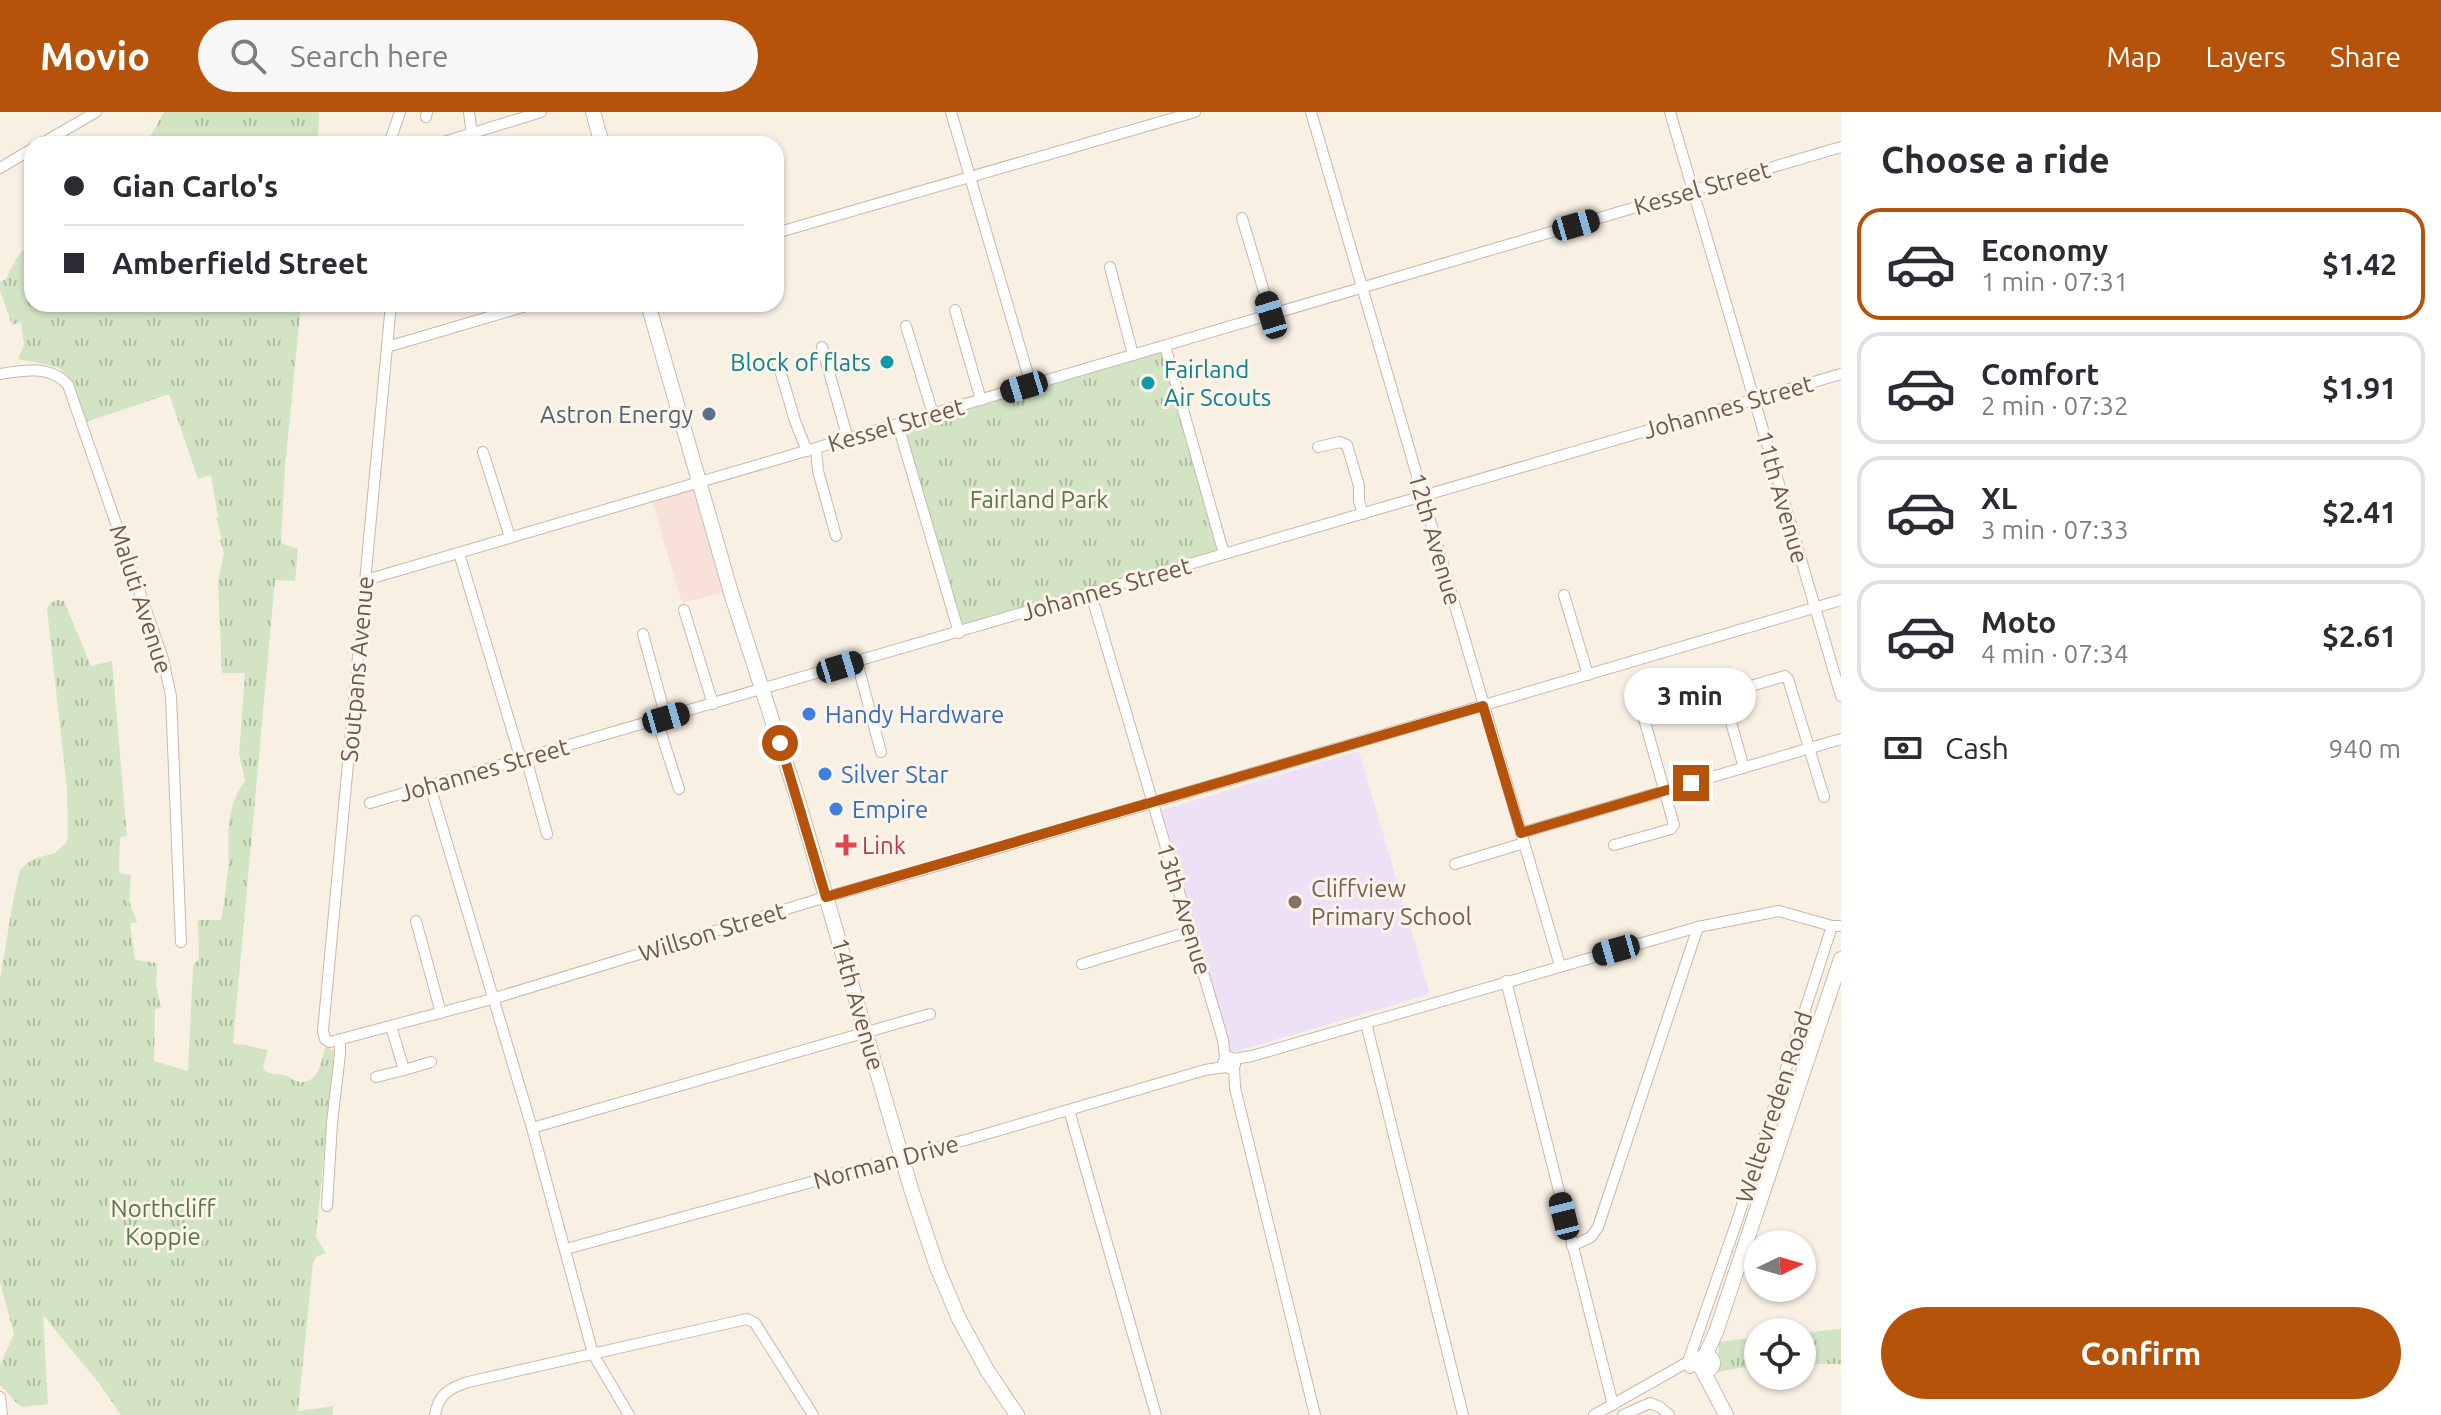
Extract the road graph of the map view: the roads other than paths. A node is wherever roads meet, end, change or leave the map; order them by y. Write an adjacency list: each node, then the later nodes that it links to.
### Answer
1 (96, 112): 11 (street)
2 (400, 112): 12 (street)
3 (469, 112): 10 (street)
4 (541, 112): 10 (street)
5 (593, 112): 14 (main road)
6 (951, 112): 18 (street)
7 (1195, 112): 18 (street)
8 (1311, 112): 23 (street, 12th Avenue)
9 (1670, 112): 19 (street, 11th Avenue)
10 (472, 135): 13 (street)
11 (55, 136)
12 (392, 136)
13 (468, 136)
14 (600, 136)
15 (1841, 147): 19 (street, Kessel Street)
16 (24, 154): 17 (street)
17 (0, 168)
18 (969, 176): 21 (street); 37 (street)
19 (1693, 190): 23 (street, Kessel Street); 38 (street, 11th Avenue)
20 (1242, 218): 28 (street)
21 (784, 231)
22 (1110, 267): 33 (street)
23 (1363, 287): 28 (street, Kessel Street); 47 (street, 12th Avenue)
24 (955, 310): 39 (street)
25 (390, 312): 31 (street, Soutpans Avenue)
26 (506, 312): 31 (street)
27 (650, 312): 46 (main road, 14th Avenue)
28 (1271, 315): 30 (street, Kessel Street)
29 (906, 326): 40 (street)
30 (1165, 346): 33 (street, Kessel Street); 52 (street)
31 (387, 347): 53 (street, Soutpans Avenue)
32 (822, 347): 42 (street)
33 (1133, 355): 37 (street, Kessel Street)
34 (778, 363): 44 (street)
35 (0, 374): 89 (street, Maluti Avenue)
36 (1841, 374): 38 (street, Johannes Street)
37 (1031, 385): 39 (street, Kessel Street)
38 (1754, 399): 47 (street, Johannes Street); 57 (street, 11th Avenue)
39 (981, 400): 40 (street, Kessel Street)
40 (933, 414): 41 (street, Kessel Street)
41 (898, 425): 42 (street, Kessel Street); 59 (street)
42 (848, 439): 44 (street, Kessel Street)
43 (1318, 447): 48 (street)
44 (812, 450): 46 (street, Kessel Street); 49 (street)
45 (483, 452): 50 (street)
46 (699, 482): 50 (street, Kessel Street); 63 (main road, 14th Avenue)
47 (1423, 496): 48 (street, Johannes Street); 66 (street, 12th Avenue)
48 (1363, 514): 52 (street, Johannes Street)
49 (836, 536)
50 (510, 537): 51 (street, Kessel Street)
51 (459, 553): 53 (street, Kessel Street); 72 (street)
52 (1224, 554): 54 (street, Johannes Street)
53 (366, 580): 100 (street, Soutpans Avenue)
54 (1091, 594): 59 (street, Johannes Street); 78 (street, 13th Avenue)
55 (1564, 595): 62 (street)
56 (1841, 600): 57 (street, Willson Street)
57 (1815, 608): 62 (street, Willson Street); 64 (street, 11th Avenue)
58 (684, 610): 65 (street)
59 (959, 633): 61 (street, Johannes Street)
60 (643, 634): 68 (street)
61 (857, 662): 63 (street, Johannes Street); 71 (street)
62 (1588, 675): 66 (street, Willson Street)
63 (763, 690): 65 (street, Johannes Street); 84 (main road, 14th Avenue)
64 (1841, 696)
65 (713, 704): 68 (street, Johannes Street)
66 (1483, 706): 78 (street, Willson Street); 81 (street, 12th Avenue)
67 (1641, 708): 76 (street)
68 (661, 719): 72 (street, Johannes Street); 75 (street)
69 (1841, 739): 70 (street)
70 (1809, 748): 73 (street); 73 (street); 77 (street)
71 (881, 752)
72 (524, 759): 74 (street, Johannes Street); 80 (street)
73 (1744, 768): 76 (street)
74 (430, 786): 79 (street, Johannes Street); 94 (street)
75 (679, 789)
76 (1664, 791): 81 (street); 82 (street)
77 (1824, 797)
78 (1152, 802): 84 (street, Willson Street); 88 (street, 13th Avenue)
79 (370, 803)
80 (547, 834)
81 (1522, 838): 83 (street); 92 (street, 12th Avenue)
82 (1614, 845)
83 (1455, 864)
84 (826, 897): 94 (street, Willson Street); 99 (main road, 14th Avenue)
85 (416, 921): 95 (street)
86 (1698, 927): 87 (street, Norman Drive); 92 (street, Norman Drive); 109 (street)
87 (1837, 927): 112 (street, Weltevreden Road)
88 (1191, 931): 91 (street); 102 (street, 13th Avenue)
89 (181, 942)
90 (1841, 959): 112 (main road, Weltevreden Road)
91 (1082, 964)
92 (1560, 966): 93 (street, Norman Drive)
93 (1506, 981): 97 (street, Norman Drive); 109 (street)
94 (492, 999): 95 (street, Willson Street); 106 (street)
95 (441, 1013): 98 (street, Willson Street)
96 (930, 1014): 99 (street)
97 (1366, 1023): 102 (street, Norman Drive); 122 (street)
98 (391, 1026): 100 (street, Willson Street); 103 (street)
99 (866, 1031): 106 (street); 107 (main road, 14th Avenue)
100 (340, 1041): 108 (street)
101 (431, 1062): 103 (street)
102 (1229, 1063): 105 (street, Norman Drive); 121 (street, 13th Avenue)
103 (404, 1070): 104 (street)
104 (376, 1077)
105 (1069, 1110): 107 (street, Norman Drive); 120 (street)
106 (532, 1128): 110 (street)
107 (903, 1157): 110 (street, Norman Drive); 119 (main road, 14th Avenue)
108 (327, 1206)
109 (1572, 1246): 114 (street)
110 (566, 1249): 111 (street)
111 (593, 1354): 116 (street); 117 (street); 118 (street)
112 (1700, 1363): 114 (street); 126 (main road)
113 (0, 1397): 115 (street)
114 (1613, 1405): 123 (street)
115 (2, 1415)
116 (435, 1415)
117 (629, 1415)
118 (813, 1415)
119 (1017, 1415)
120 (1156, 1415)
121 (1315, 1415)
122 (1463, 1415)
123 (1594, 1415)
124 (1623, 1415): 125 (street)
125 (1669, 1415)
126 (1726, 1415)

